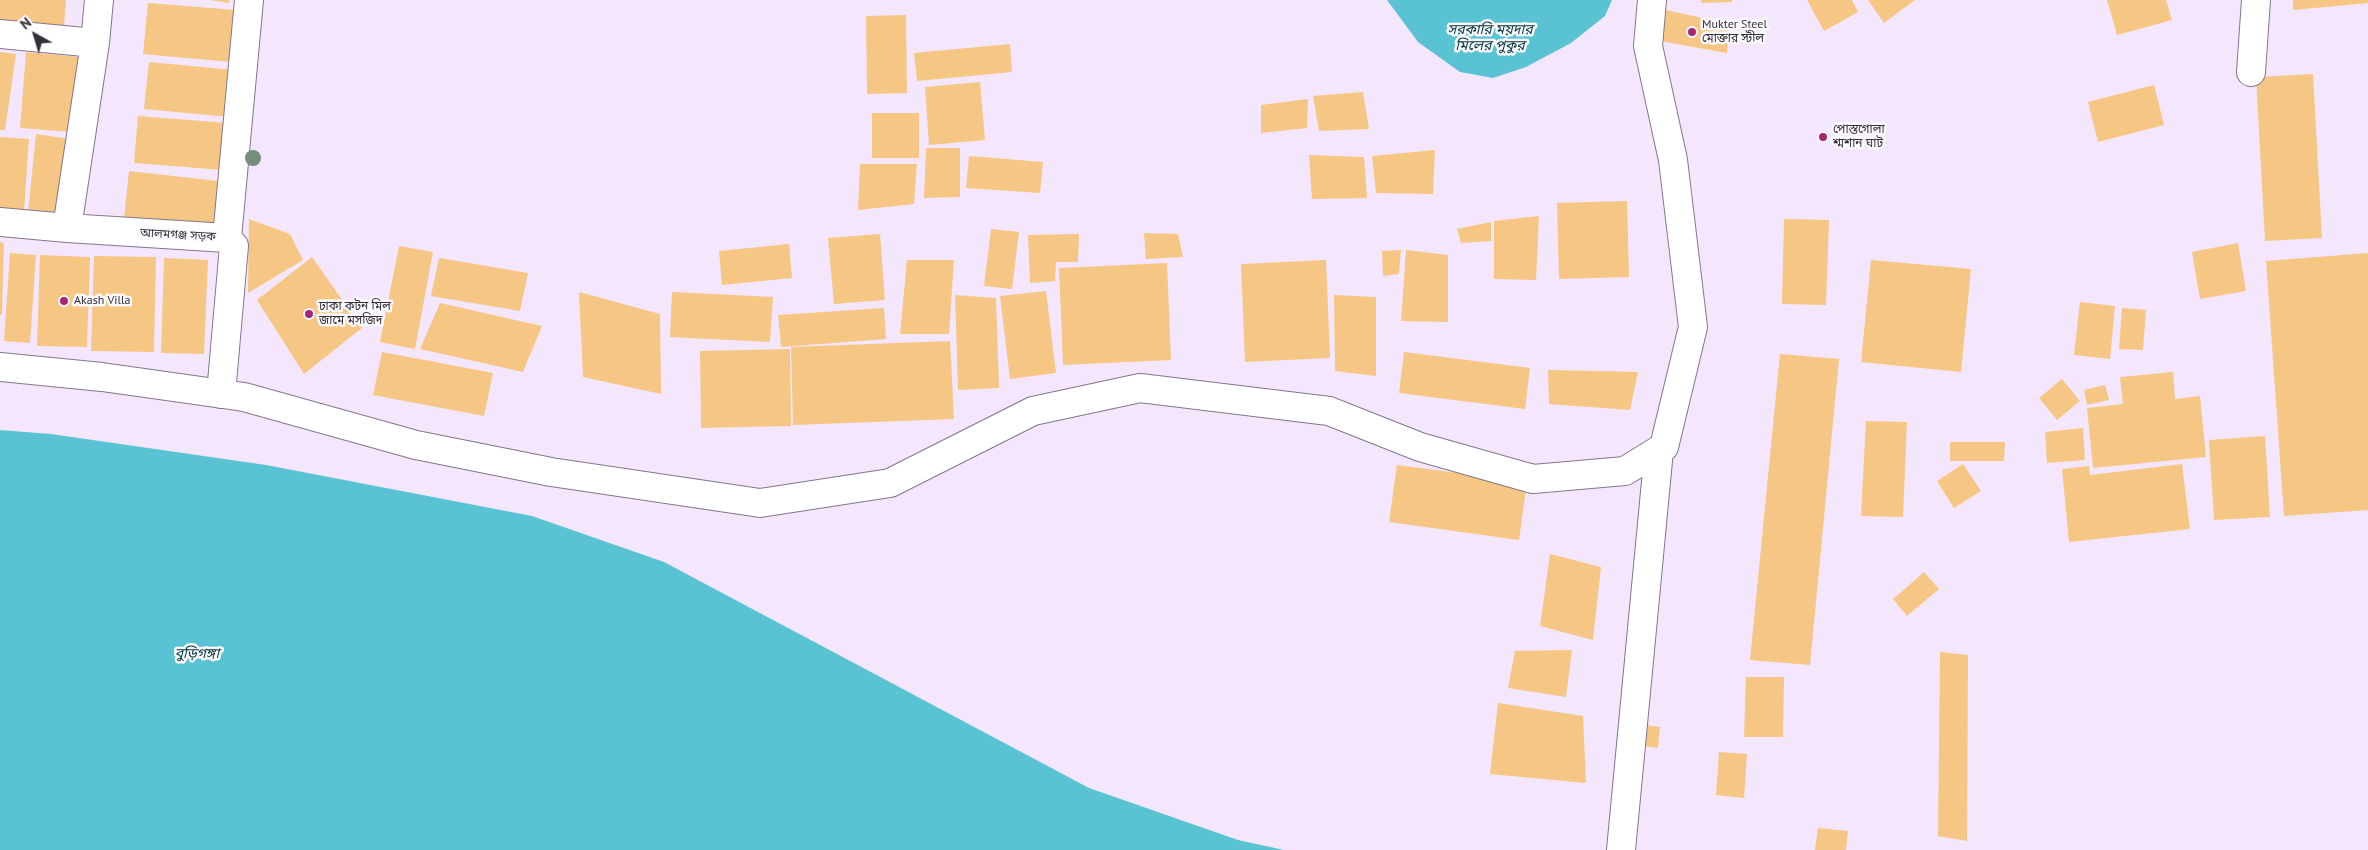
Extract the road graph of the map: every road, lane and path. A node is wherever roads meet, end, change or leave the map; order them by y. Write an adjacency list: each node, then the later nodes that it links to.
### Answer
1 (99, 0): 6 (street)
2 (249, 0): 10 (street)
3 (1652, 0): 13 (street)
4 (2256, 0): 7 (street)
5 (0, 34): 6 (street)
6 (95, 43): 9 (street)
7 (2251, 72)
8 (0, 222): 9 (street, আলমগঞ্জ সড়ক)
9 (67, 228): 10 (street, আলমগঞ্জ সড়ক)
10 (227, 238): 12 (street, আলমগঞ্জ সড়ক)
11 (0, 367): 12 (street)
12 (221, 394): 13 (street)
13 (1659, 450): 14 (street)
14 (1621, 850)

